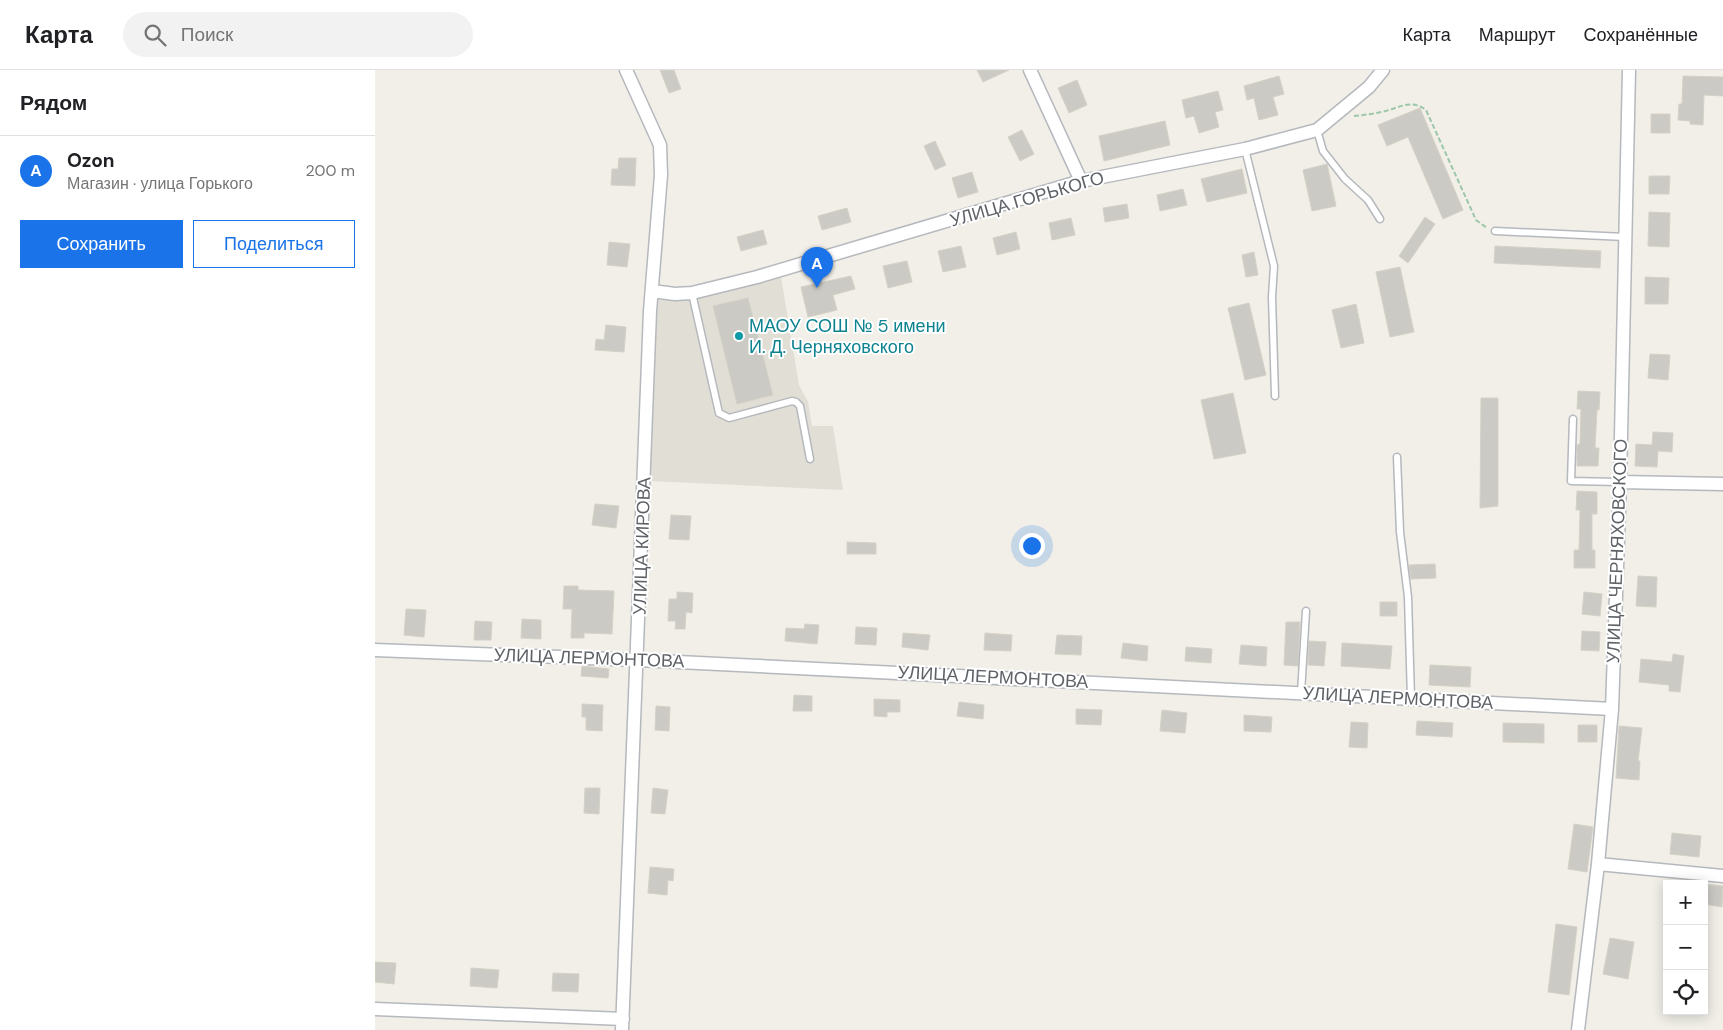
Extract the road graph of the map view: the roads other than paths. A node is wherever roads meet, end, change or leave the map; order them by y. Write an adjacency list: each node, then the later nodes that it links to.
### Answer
1 (626, 70): 11 (street, УЛИЦА КИРОВА)
2 (1031, 70): 7 (street)
3 (1383, 70): 5 (street, УЛИЦА ГОРЬКОГО)
4 (1629, 70): 10 (street, УЛИЦА ЧЕРНЯХОВСКОГО)
5 (1317, 130): 6 (street, УЛИЦА ГОРЬКОГО); 8 (lane)
6 (1245, 149): 7 (street, УЛИЦА ГОРЬКОГО); 13 (lane)
7 (1081, 181): 12 (street, УЛИЦА ГОРЬКОГО)
8 (1380, 219)
9 (1495, 231): 10 (lane)
10 (1625, 237): 17 (street, УЛИЦА ЧЕРНЯХОВСКОГО)
11 (652, 291): 12 (street, УЛИЦА ГОРЬКОГО); 21 (street, УЛИЦА КИРОВА)
12 (692, 293): 16 (lane)
13 (1275, 396)
14 (1573, 419): 17 (lane)
15 (1397, 457): 23 (lane)
16 (810, 459)
17 (1620, 482): 18 (street); 24 (street, УЛИЦА ЧЕРНЯХОВСКОГО)
18 (1723, 484)
19 (1306, 611): 22 (lane)
20 (375, 650): 21 (street, УЛИЦА ЛЕРМОНТОВА)
21 (638, 660): 22 (street, УЛИЦА ЛЕРМОНТОВА); 28 (street, УЛИЦА КИРОВА)
22 (1301, 693): 23 (street, УЛИЦА ЛЕРМОНТОВА)
23 (1411, 698): 24 (street, УЛИЦА ЛЕРМОНТОВА)
24 (1612, 709): 25 (street, УЛИЦА ЧЕРНЯХОВСКОГО)
25 (1597, 864): 26 (street); 29 (street, УЛИЦА ЧЕРНЯХОВСКОГО)
26 (1723, 876)
27 (375, 1009): 28 (street)
28 (623, 1024)
29 (1578, 1030)

